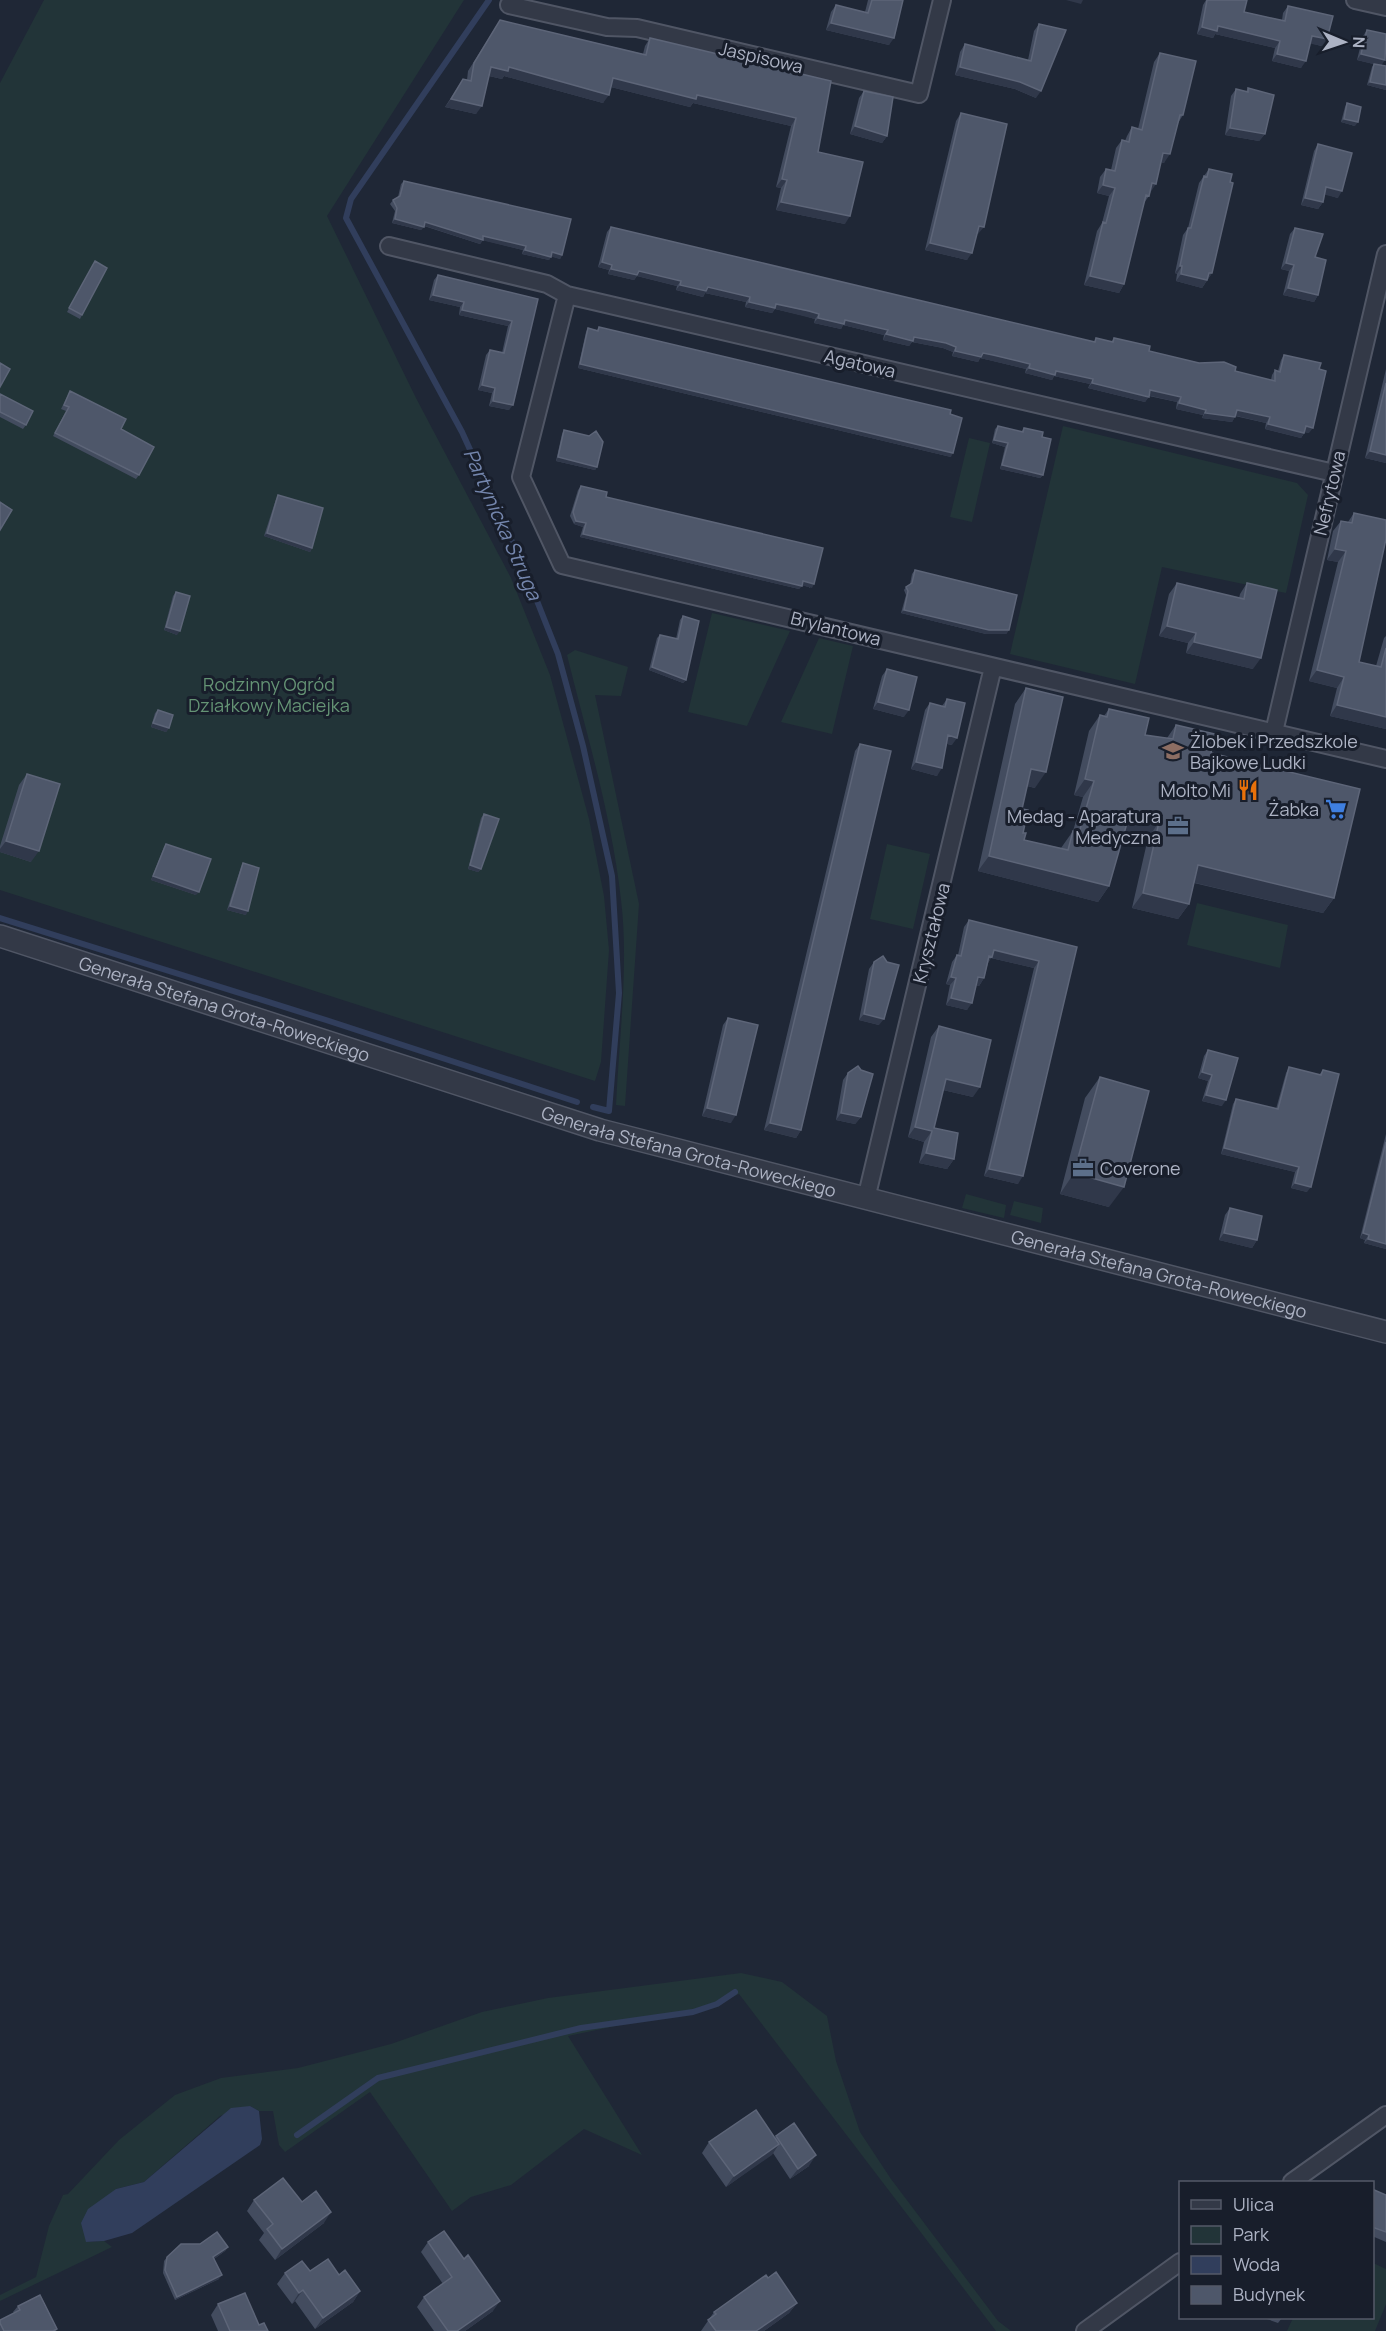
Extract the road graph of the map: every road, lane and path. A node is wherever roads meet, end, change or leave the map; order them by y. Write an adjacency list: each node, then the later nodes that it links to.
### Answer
1 (942, 0): 3 (street, Jaspisowa)
2 (1355, 0): 4 (street)
3 (509, 5)
4 (1386, 7)
5 (389, 246): 7 (street, Agatowa)
6 (1386, 254): 8 (street, Nefrytowa)
7 (567, 295): 8 (street, Agatowa); 9 (street, Brylantowa)
8 (1334, 473): 10 (street, Nefrytowa)
9 (993, 667): 10 (street, Brylantowa); 13 (street, Kryształowa)
10 (1274, 732): 11 (street, Brylantowa)
11 (1386, 759)
12 (0, 936): 13 (street, Generała Stefana Grota-Roweckiego)
13 (866, 1198): 14 (street, Generała Stefana Grota-Roweckiego)
14 (1386, 1332)
15 (1386, 2115): 16 (street)
16 (1293, 2181)
17 (1179, 2263): 18 (street)
18 (1085, 2331)

